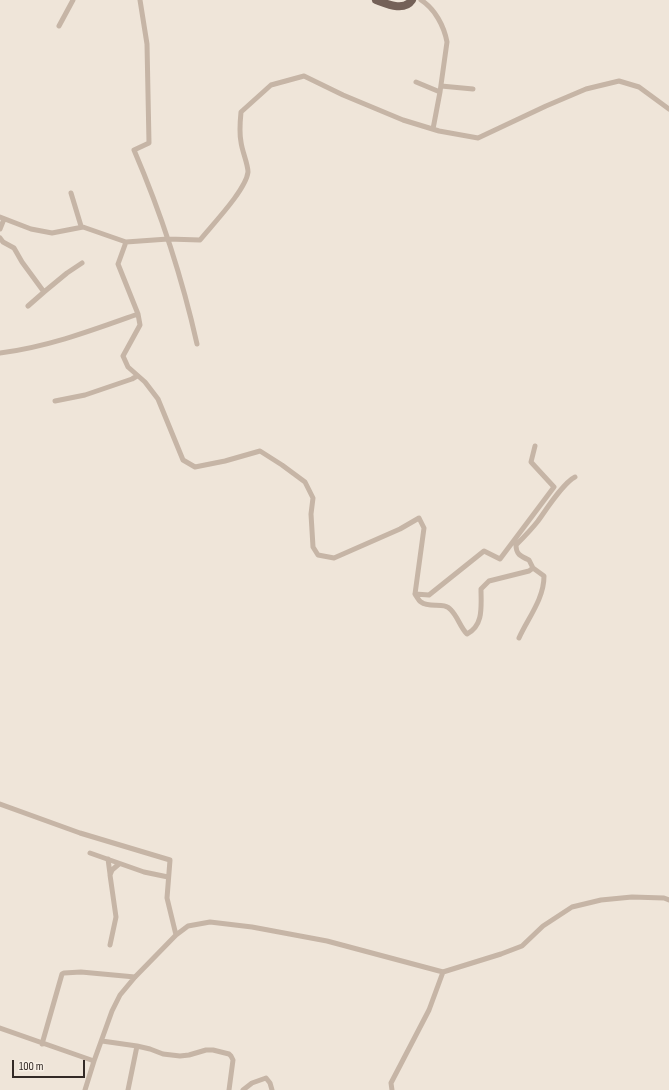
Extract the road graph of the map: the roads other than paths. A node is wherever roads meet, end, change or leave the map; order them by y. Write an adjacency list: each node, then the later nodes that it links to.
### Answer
1 (73, 0): 6 (street)
2 (140, 0): 18 (street)
3 (376, 0): 4 (main road)
4 (412, 0)
5 (421, 0): 8 (street)
6 (59, 26)
7 (416, 82): 10 (street)
8 (441, 86): 9 (street); 10 (street)
9 (473, 90)
10 (440, 92): 12 (street)
11 (669, 109): 12 (street)
12 (433, 129): 18 (street)
13 (71, 193): 15 (street)
14 (2, 218): 15 (street); 16 (street)
15 (81, 226): 19 (street)
16 (0, 230)
17 (0, 238): 21 (street)
18 (168, 239): 19 (street); 24 (street)
19 (126, 242): 23 (street)
20 (82, 263): 21 (street)
21 (44, 292): 22 (street)
22 (28, 306)
23 (138, 314): 25 (street); 26 (street)
24 (197, 344)
25 (0, 354)
26 (137, 376): 27 (street); 31 (street)
27 (54, 400)
28 (535, 446): 31 (street)
29 (575, 477): 30 (street)
30 (533, 568): 31 (street); 32 (street)
31 (415, 594)
32 (519, 638)
33 (0, 804): 38 (street)
34 (90, 853): 35 (street)
35 (108, 859): 36 (street); 37 (street)
36 (119, 864): 37 (street); 38 (street)
37 (110, 875): 41 (street)
38 (168, 877): 40 (street)
39 (669, 900): 42 (street)
40 (176, 935): 42 (street); 43 (street)
41 (110, 945)
42 (443, 972): 54 (street)
43 (135, 976): 45 (street); 46 (street)
44 (0, 1028): 46 (street)
45 (102, 1041): 47 (street); 48 (street)
46 (42, 1044): 48 (street)
47 (137, 1046): 50 (street); 51 (street)
48 (94, 1061): 49 (street)
49 (85, 1090)
50 (128, 1090)
51 (229, 1090)
52 (243, 1090): 53 (street)
53 (272, 1090)
54 (392, 1090)

